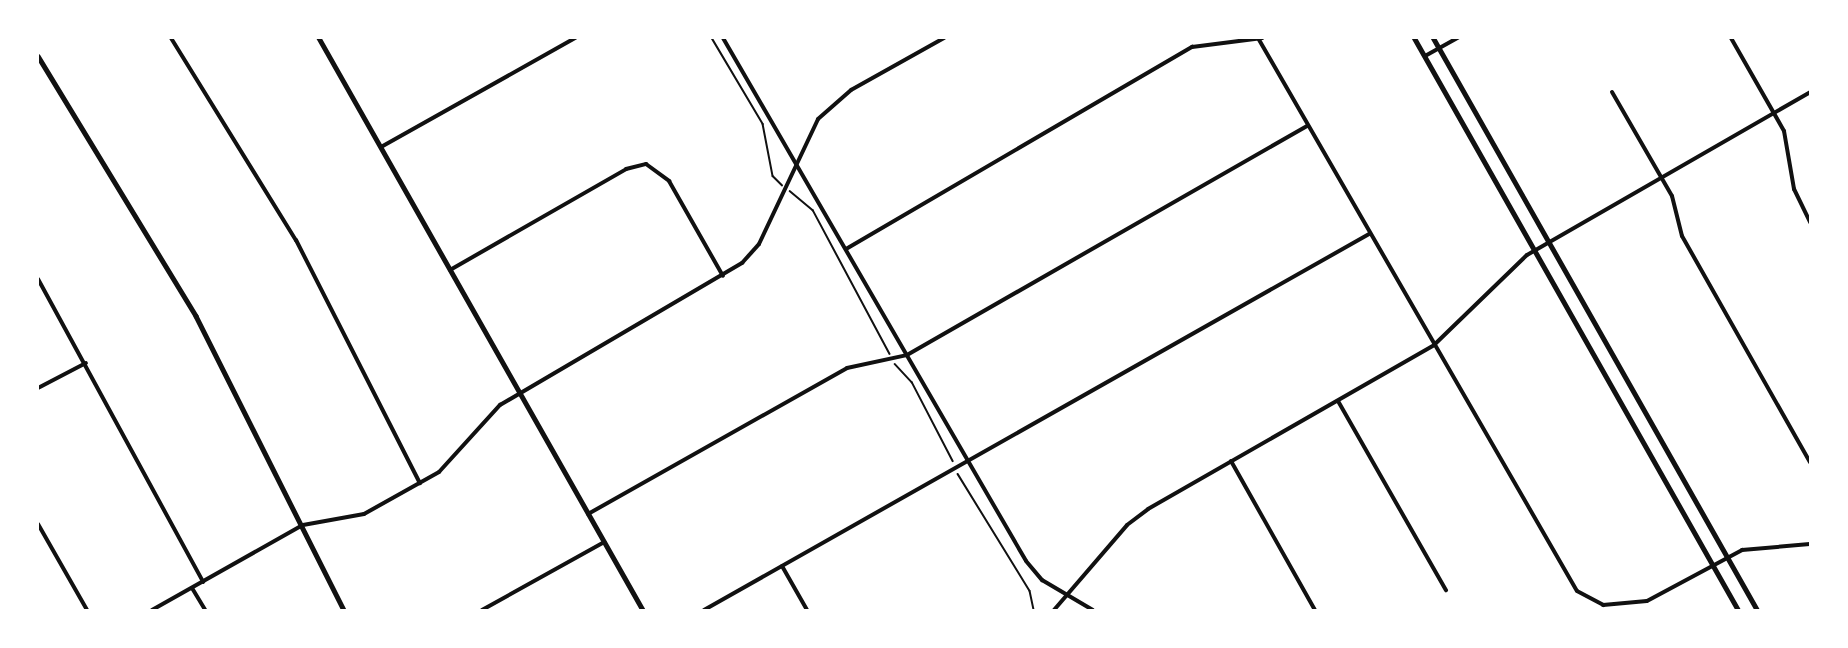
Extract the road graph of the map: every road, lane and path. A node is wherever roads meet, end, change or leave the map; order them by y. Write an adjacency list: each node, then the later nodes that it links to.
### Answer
1 (171, 38): 43 (street)
2 (319, 38): 20 (street)
3 (575, 38): 20 (street)
4 (712, 38): 23 (path)
5 (723, 38): 21 (street)
6 (944, 38): 21 (street)
7 (1258, 38): 8 (street); 19 (street); 27 (street)
8 (1262, 38)
9 (1414, 38): 15 (main road)
10 (1433, 38): 13 (main road)
11 (1458, 38): 13 (street)
12 (1731, 38): 18 (street)
13 (1439, 48): 15 (street); 26 (main road)
14 (38, 56): 46 (street)
15 (1425, 56): 28 (main road)
16 (1612, 92): 22 (street)
17 (1810, 92): 18 (street)
18 (1774, 113): 22 (street); 24 (street)
19 (1307, 126): 25 (street); 33 (street)
20 (381, 147): 29 (street)
21 (795, 161): 23 (street); 27 (street)
22 (1661, 177): 26 (street); 40 (street)
23 (785, 188): 30 (street); 34 (path)
24 (1810, 222)
25 (1370, 234): 32 (street); 41 (street)
26 (1548, 242): 28 (street); 49 (main road)
27 (846, 249): 33 (street)
28 (1535, 250): 32 (street); 50 (main road)
29 (450, 270): 30 (street); 37 (street)
30 (723, 276): 37 (street)
31 (38, 279): 35 (street)
32 (1434, 345): 38 (street); 50 (street)
33 (907, 355): 34 (street); 41 (street)
34 (893, 360): 42 (path); 44 (street)
35 (86, 363): 36 (street); 52 (street)
36 (38, 387)
37 (520, 393): 43 (street); 44 (street)
38 (1338, 401): 39 (street); 54 (street)
39 (1231, 461): 55 (street); 67 (street)
40 (1810, 462)
41 (970, 464): 42 (street); 55 (street)
42 (956, 471): 51 (street); 64 (path)
43 (420, 483): 46 (street)
44 (588, 514): 47 (street)
45 (38, 524): 56 (street)
46 (303, 525): 52 (street); 59 (street)
47 (604, 542): 60 (street); 61 (street)
48 (1810, 544): 49 (street)
49 (1728, 557): 50 (street); 69 (main road)
50 (1713, 565): 68 (main road)
51 (782, 566): 62 (street); 63 (street)
52 (203, 582): 53 (street)
53 (192, 588): 57 (street); 58 (street)
54 (1446, 590)
55 (1067, 595): 65 (street); 66 (street)
56 (87, 610)
57 (152, 610)
58 (205, 610)
59 (344, 610)
60 (482, 610)
61 (643, 610)
62 (704, 610)
63 (807, 610)
64 (1034, 610)
65 (1054, 610)
66 (1093, 610)
67 (1315, 610)
68 (1738, 610)
69 (1757, 610)

